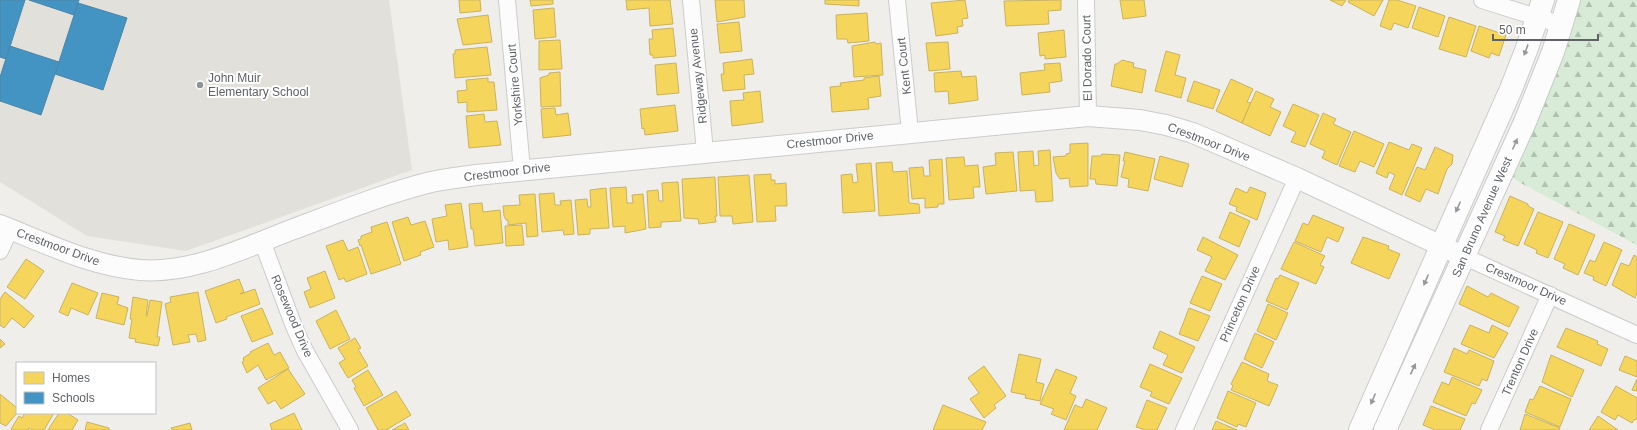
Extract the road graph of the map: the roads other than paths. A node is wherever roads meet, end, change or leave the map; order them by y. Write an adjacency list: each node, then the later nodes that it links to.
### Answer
1 (507, 0): 12 (street, Yorkshire Court)
2 (691, 0): 11 (street, Ridgeway Avenue)
3 (897, 0): 10 (street, Kent Court)
4 (1086, 0): 9 (street, El Dorado Court)
5 (1482, 0): 7 (street)
6 (1570, 0): 8 (main road, San Bruno Avenue West)
7 (1540, 9): 8 (street); 16 (main road, one-way to 16)
8 (1562, 25): 18 (main road, San Bruno Avenue West, one-way to 8)
9 (1088, 116): 10 (street, Crestmoor Drive); 13 (street, Crestmoor Drive)
10 (910, 132): 11 (street, Crestmoor Drive)
11 (705, 152): 12 (street, Crestmoor Drive)
12 (522, 170): 15 (street, Crestmoor Drive)
13 (1297, 178): 16 (street, Crestmoor Drive); 22 (street, Princeton Drive)
14 (5, 227): 15 (street, Crestmoor Drive); 17 (street)
15 (262, 241): 21 (street, Rosewood Drive)
16 (1441, 244): 18 (street, Crestmoor Drive); 23 (main road, one-way to 23)
17 (0, 251)
18 (1465, 257): 19 (street, Crestmoor Drive); 24 (main road, San Bruno Avenue West, one-way to 18)
19 (1550, 295): 20 (street, Crestmoor Drive); 25 (street, Trenton Drive)
20 (1637, 335)
21 (350, 430)
22 (1184, 430)
23 (1360, 430)
24 (1385, 430)
25 (1489, 430)

